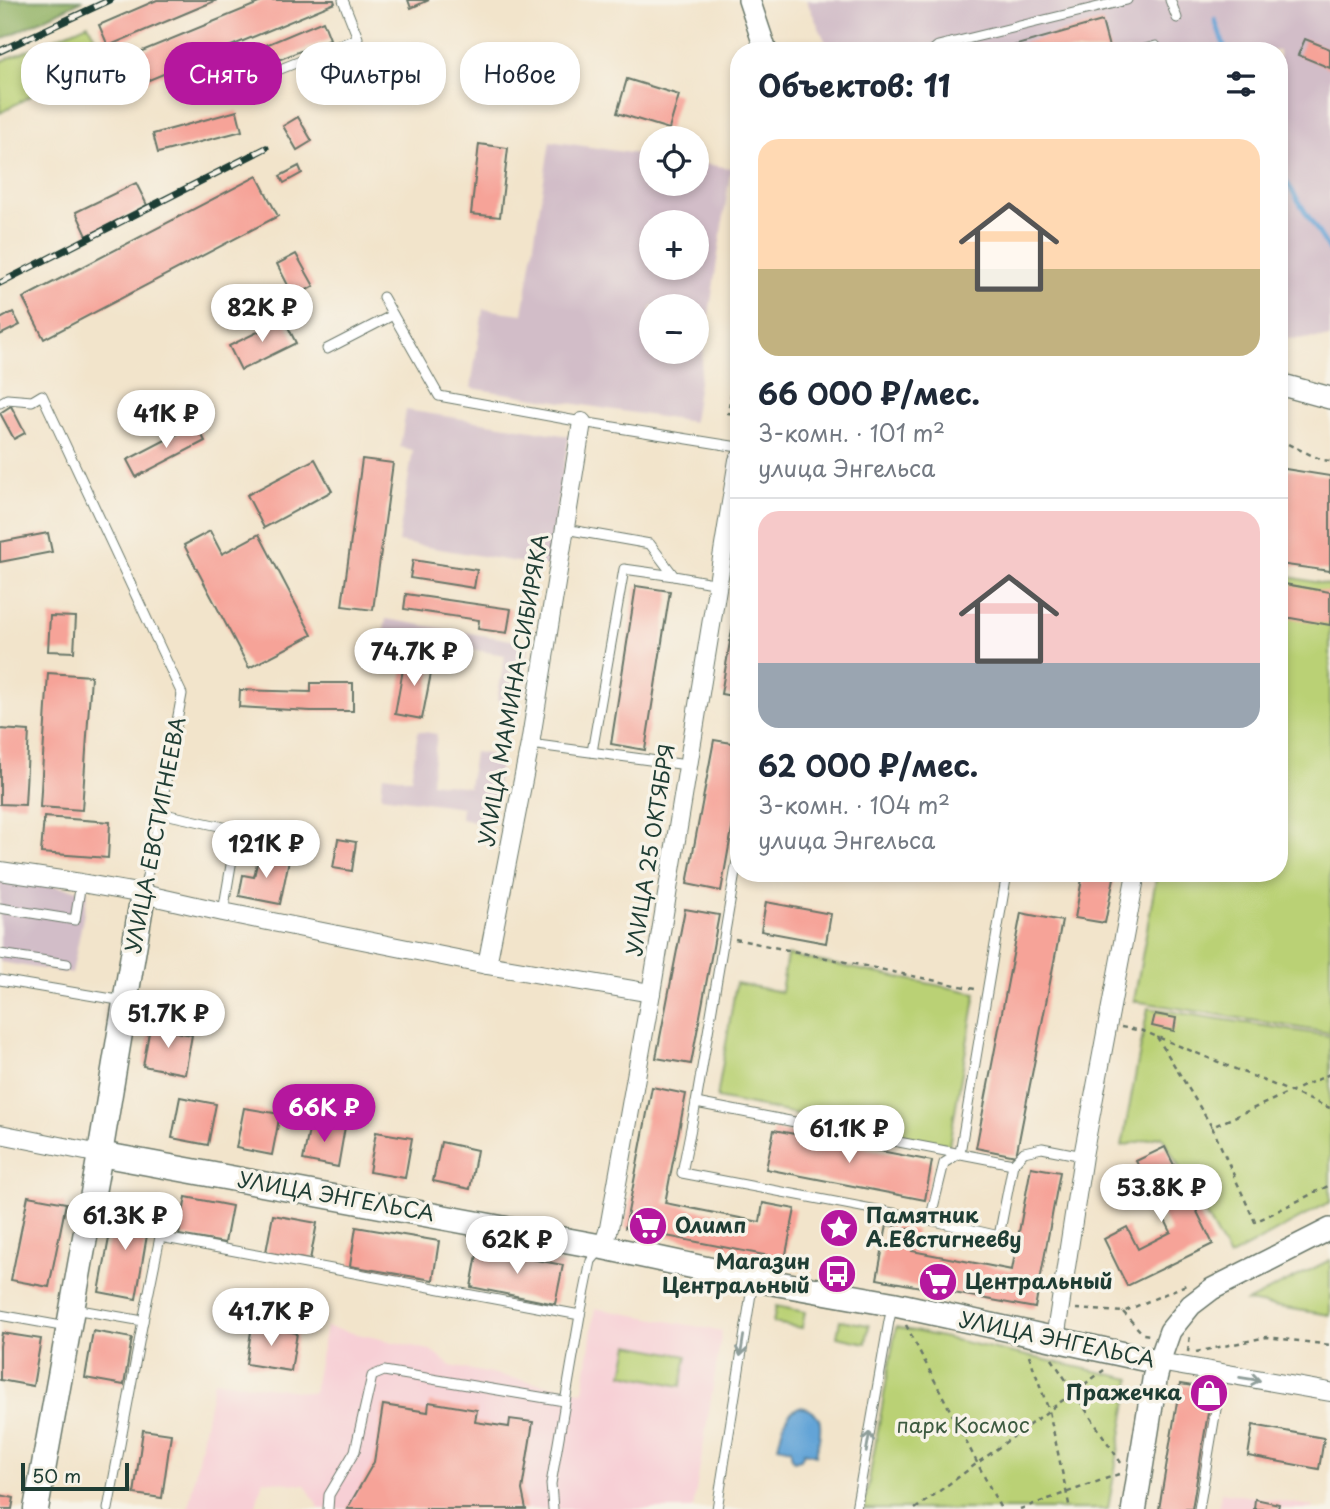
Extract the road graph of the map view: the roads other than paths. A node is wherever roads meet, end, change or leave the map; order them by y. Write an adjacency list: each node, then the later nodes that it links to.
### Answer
1 (343, 0): 8 (lane)
2 (749, 0): 6 (street)
3 (1127, 0): 7 (lane)
4 (1170, 0): 5 (lane)
5 (1177, 18)
6 (763, 42)
7 (954, 42)
8 (282, 68)
9 (383, 297): 10 (lane)
10 (393, 314): 11 (lane); 15 (lane)
11 (327, 349)
12 (1288, 386): 13 (street)
13 (1330, 398)
14 (0, 403): 24 (lane, УЛИЦА ЕВСТИГНЕЕВА)
15 (582, 422): 16 (lane); 17 (street, УЛИЦА МАМИНА-СИБИРЯКА)
16 (730, 446)
17 (565, 529): 19 (lane); 21 (street, УЛИЦА МАМИНА-СИБИРЯКА)
18 (730, 529): 20 (street, УЛИЦА 25 ОКТЯБРЯ)
19 (674, 576): 20 (lane); 22 (lane)
20 (718, 584): 23 (street, УЛИЦА 25 ОКТЯБРЯ)
21 (530, 744): 22 (lane); 35 (street, УЛИЦА МАМИНА-СИБИРЯКА)
22 (592, 752): 23 (lane)
23 (687, 765): 37 (street, УЛИЦА 25 ОКТЯБРЯ)
24 (160, 814): 30 (lane, УЛИЦА ЕВСТИГНЕЕВА); 32 (lane)
25 (0, 871): 29 (street)
26 (733, 882): 39 (lane)
27 (1005, 882): 41 (lane)
28 (1134, 882): 43 (street)
29 (81, 883): 30 (street); 31 (lane)
30 (143, 894): 32 (street); 38 (main road, УЛИЦА ЕВСТИГНЕЕВА)
31 (0, 908)
32 (223, 912): 35 (street)
33 (0, 954): 34 (lane)
34 (67, 964)
35 (487, 965): 37 (street)
36 (0, 980): 38 (lane)
37 (651, 993): 47 (street, УЛИЦА 25 ОКТЯБРЯ)
38 (125, 1001): 42 (main road, УЛИЦА ЕВСТИГНЕЕВА)
39 (696, 1103): 41 (lane); 45 (lane)
40 (0, 1134): 42 (street, УЛИЦА ЭНГЕЛЬСА)
41 (960, 1153): 44 (lane); 45 (lane)
42 (100, 1154): 47 (main road, УЛИЦА ЭНГЕЛЬСА); 52 (main road, УЛИЦА ЕВСТИГНЕЕВА)
43 (1083, 1156): 44 (lane); 54 (street)
44 (1013, 1164): 45 (lane)
45 (930, 1220)
46 (1330, 1229): 55 (street)
47 (603, 1247): 48 (main road, УЛИЦА ЭНГЕЛЬСА); 51 (lane)
48 (753, 1279): 49 (main road, УЛИЦА ЭНГЕЛЬСА); 63 (lane, one-way to 63)
49 (894, 1304): 54 (main road, УЛИЦА ЭНГЕЛЬСА); 64 (lane, one-way to 49)
50 (0, 1315): 52 (lane)
51 (580, 1315): 53 (lane); 58 (lane)
52 (71, 1318): 53 (lane); 59 (main road, УЛИЦА ЕВСТИГНЕЕВА)
53 (144, 1321): 60 (lane)
54 (1052, 1348): 55 (main road, УЛИЦА ЭНГЕЛЬСА)
55 (1159, 1362): 56 (street, УЛИЦА ЭНГЕЛЬСА); 65 (main road)
56 (1222, 1374): 57 (street, УЛИЦА ЭНГЕЛЬСА, one-way to 57); 66 (lane)
57 (1330, 1392)
58 (564, 1401): 61 (lane); 62 (lane)
59 (38, 1509)
60 (108, 1509)
61 (328, 1509)
62 (553, 1509)
63 (717, 1509)
64 (856, 1509)
65 (1134, 1509)
66 (1199, 1509)

